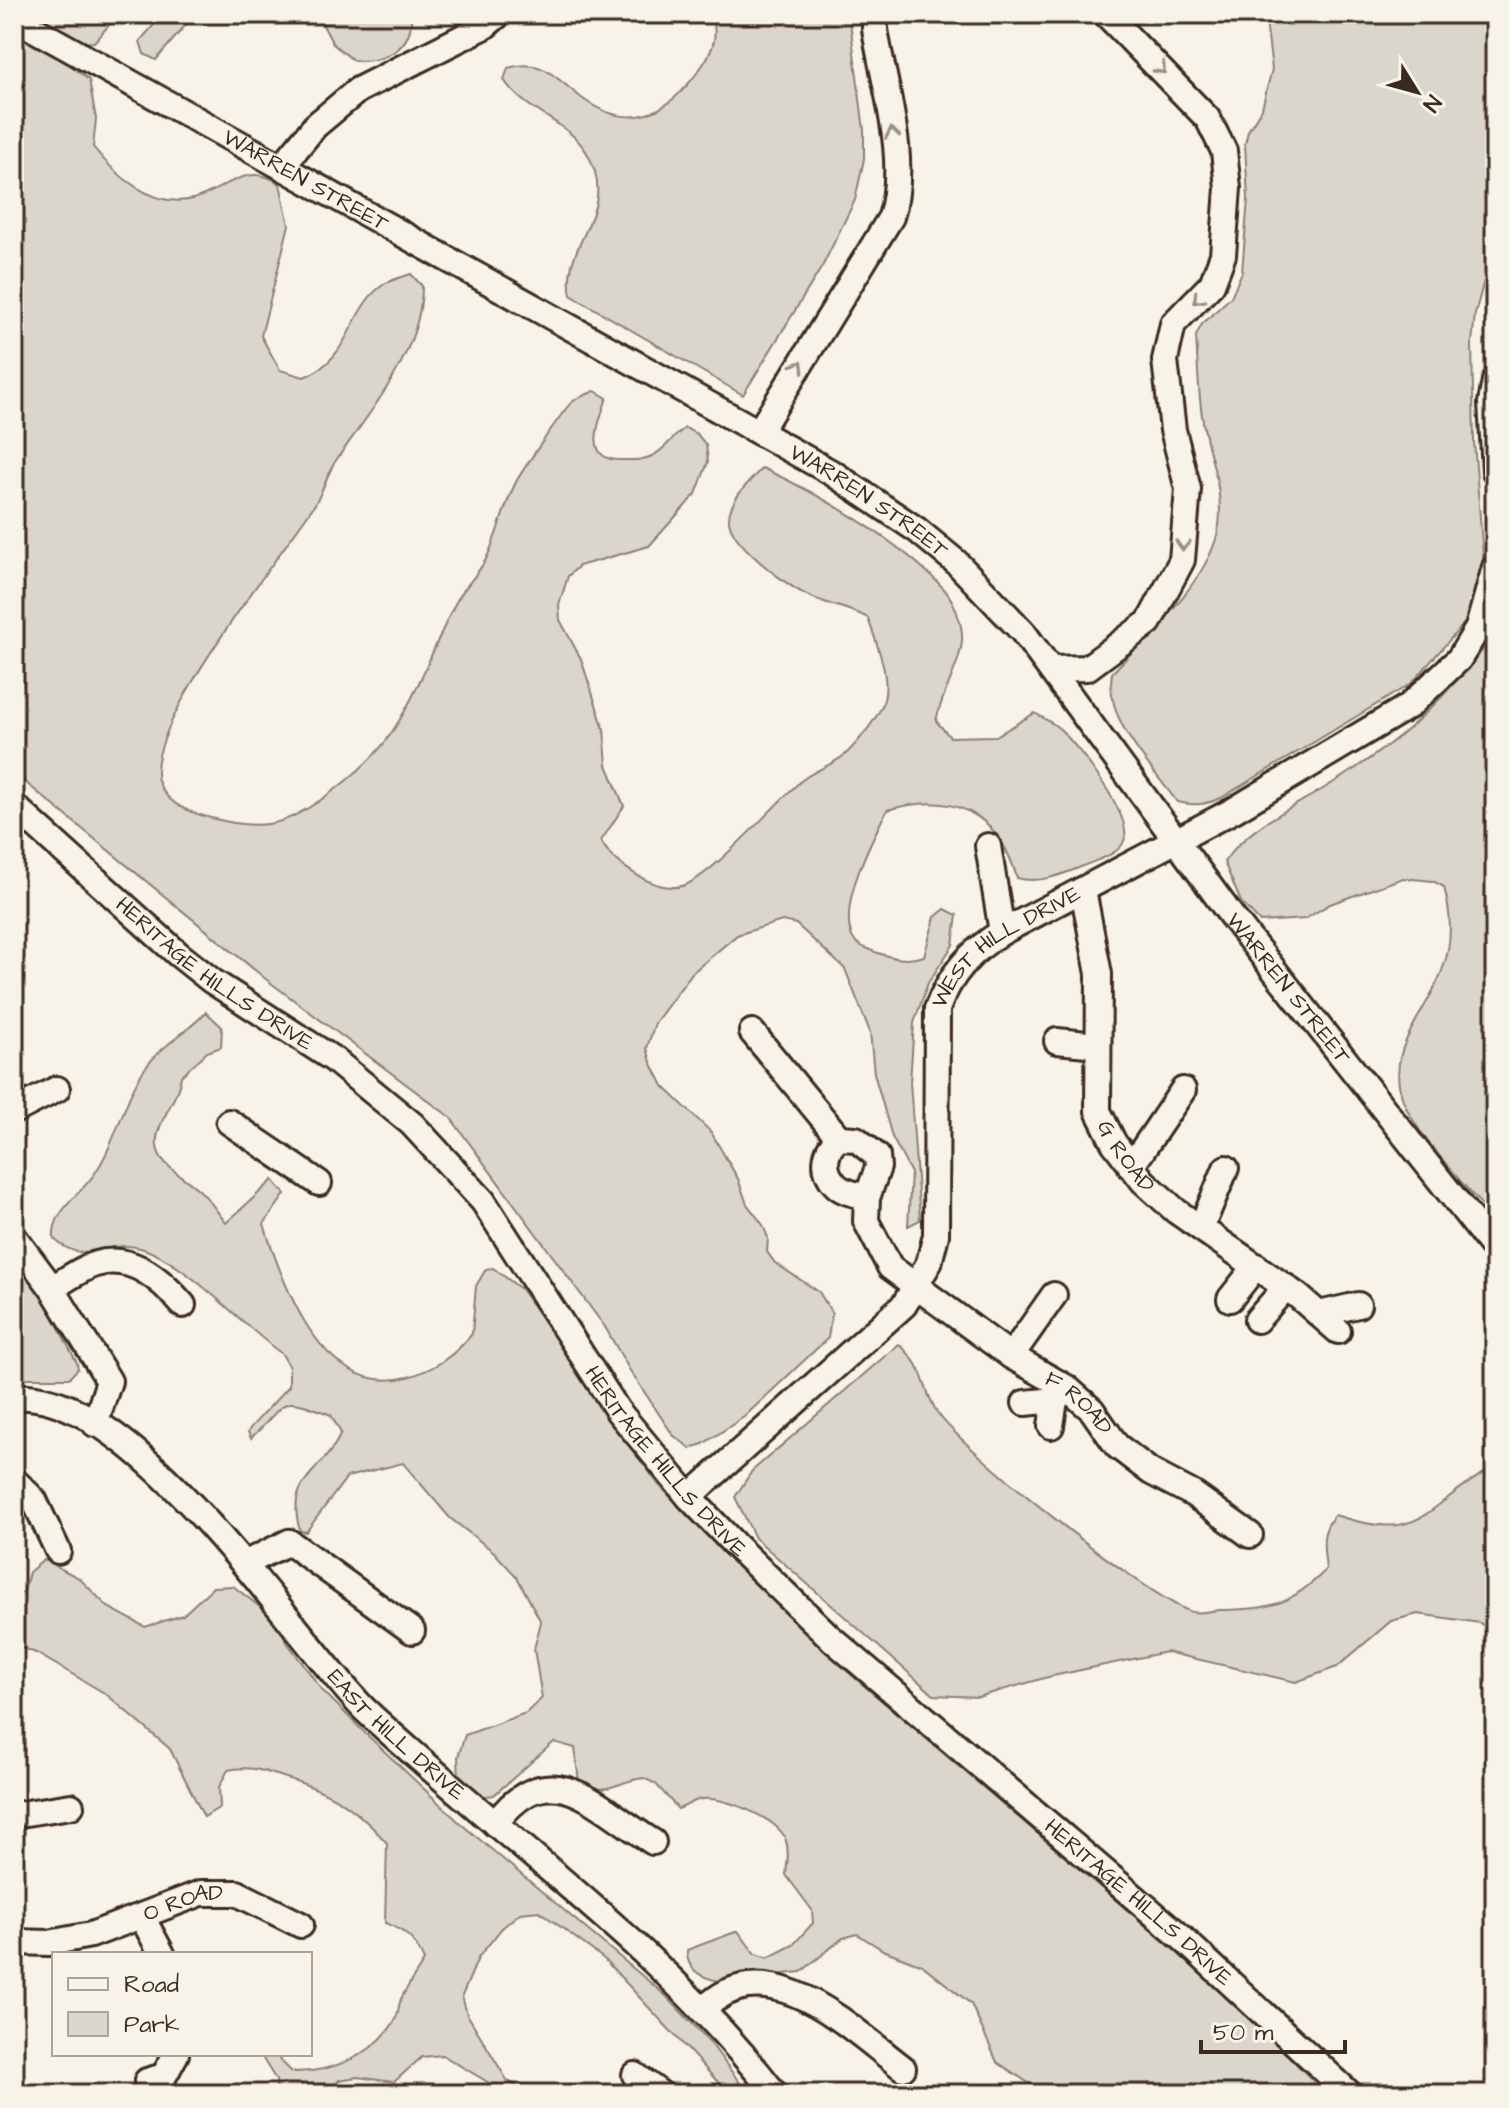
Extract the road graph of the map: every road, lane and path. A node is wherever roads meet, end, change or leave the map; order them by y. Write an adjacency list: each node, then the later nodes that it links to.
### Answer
1 (499, 14): 5 (street)
2 (875, 14): 7 (street, one-way to 2)
3 (1106, 14): 10 (street, one-way to 10)
4 (14, 18): 5 (street, WARREN STREET)
5 (283, 165): 7 (street, WARREN STREET)
6 (1495, 381): 8 (street)
7 (759, 432): 10 (street, WARREN STREET)
8 (1495, 471)
9 (1495, 567): 12 (street, WEST HILL DRIVE)
10 (1051, 669): 12 (street, WARREN STREET)
11 (14, 806): 49 (street, HERITAGE HILLS DRIVE)
12 (1175, 842): 14 (street, WEST HILL DRIVE); 30 (street, WARREN STREET)
13 (988, 846): 15 (street)
14 (1083, 890): 15 (street, WEST HILL DRIVE); 18 (street, G ROAD)
15 (1002, 932): 32 (street, WEST HILL DRIVE)
16 (752, 1032): 23 (street)
17 (1057, 1041): 18 (street)
18 (1097, 1045): 24 (street, G ROAD)
19 (57, 1089): 21 (street)
20 (1183, 1090): 24 (street)
21 (14, 1111)
22 (229, 1122): 26 (street)
23 (839, 1138): 27 (street); 27 (street)
24 (1131, 1167): 28 (street, G ROAD)
25 (1226, 1168): 28 (street)
26 (319, 1183)
27 (867, 1198): 32 (street, F ROAD)
28 (1201, 1228): 31 (street, G ROAD)
29 (14, 1237): 34 (street)
30 (1495, 1250)
31 (1256, 1266): 33 (street, G ROAD); 36 (street)
32 (918, 1286): 42 (street, F ROAD); 49 (street, WEST HILL DRIVE)
33 (1286, 1287): 39 (street, G ROAD); 40 (street)
34 (52, 1288): 37 (street); 46 (street)
35 (1054, 1295): 42 (street)
36 (1230, 1299)
37 (183, 1305)
38 (1358, 1305): 39 (street)
39 (1319, 1314): 41 (street, G ROAD)
40 (1257, 1320)
41 (1338, 1331)
42 (1011, 1356): 43 (street, F ROAD)
43 (1061, 1394): 45 (street); 47 (street); 50 (street, F ROAD)
44 (14, 1397): 46 (street, EAST HILL DRIVE)
45 (1025, 1403)
46 (95, 1424): 52 (street, EAST HILL DRIVE)
47 (1051, 1426)
48 (14, 1480): 51 (street)
49 (689, 1497): 69 (street, HERITAGE HILLS DRIVE)
50 (1235, 1533)
51 (58, 1551)
52 (246, 1563): 53 (street); 56 (street, EAST HILL DRIVE)
53 (412, 1631)
54 (71, 1806): 55 (street)
55 (14, 1815)
56 (495, 1824): 57 (street); 62 (street, EAST HILL DRIVE)
57 (653, 1842)
58 (142, 1917): 59 (street, O ROAD); 60 (street, O ROAD); 61 (street)
59 (301, 1925)
60 (14, 1942)
61 (161, 1952)
62 (703, 2010): 64 (street); 68 (street, EAST HILL DRIVE)
63 (175, 2056): 66 (street)
64 (903, 2068)
65 (635, 2075): 67 (street)
66 (147, 2081)
67 (661, 2094)
68 (775, 2094)
69 (1350, 2094)

